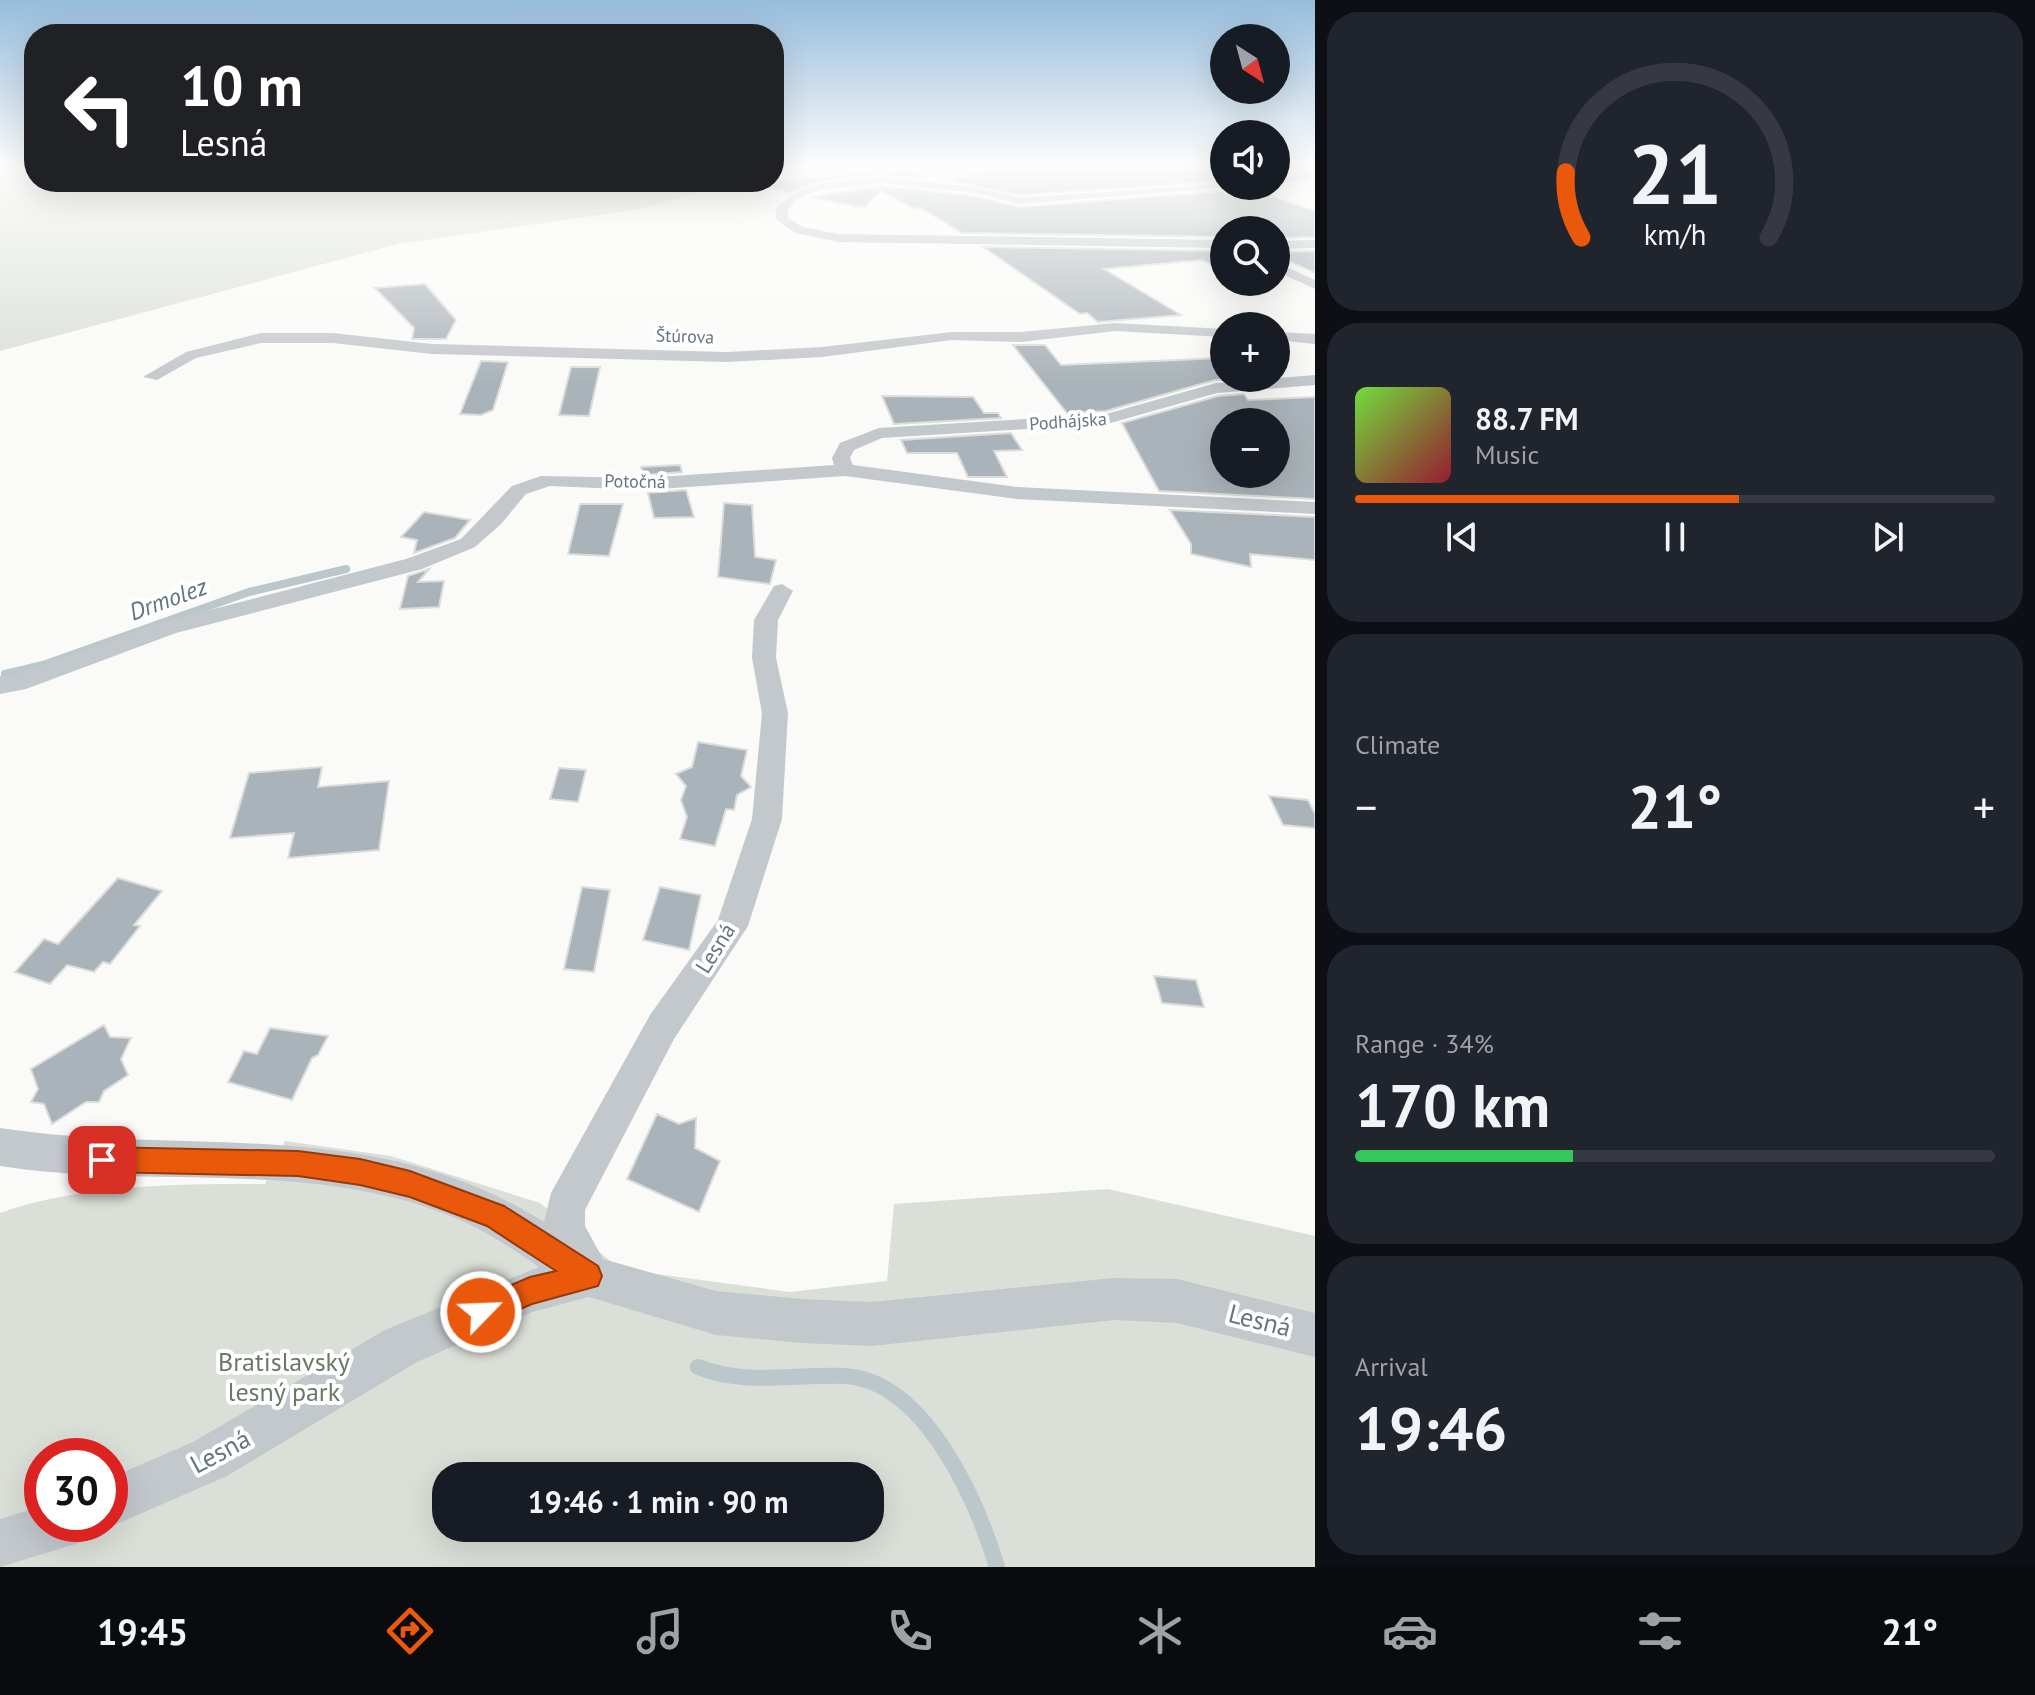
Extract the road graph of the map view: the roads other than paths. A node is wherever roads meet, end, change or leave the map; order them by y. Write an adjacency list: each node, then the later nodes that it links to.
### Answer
1 (846, 238): 2 (street)
2 (1210, 244)
3 (1315, 244): 4 (street)
4 (1290, 245)
5 (1290, 273): 6 (street)
6 (1315, 285)
7 (1210, 332): 10 (street, Štúrova)
8 (1290, 337): 9 (street)
9 (1315, 339)
10 (151, 377)
11 (1315, 380): 12 (street, Podhájska)
12 (845, 470): 13 (street, Potočná); 15 (street, Potočná)
13 (1315, 508)
14 (782, 591): 17 (street, Lesná)
15 (0, 685)
16 (0, 1147): 17 (street, Lesná)
17 (589, 1276): 18 (street, Lesná); 19 (street, Lesná)
18 (1315, 1335)
19 (128, 1495)
20 (24, 1536): 21 (street)
21 (0, 1544)

